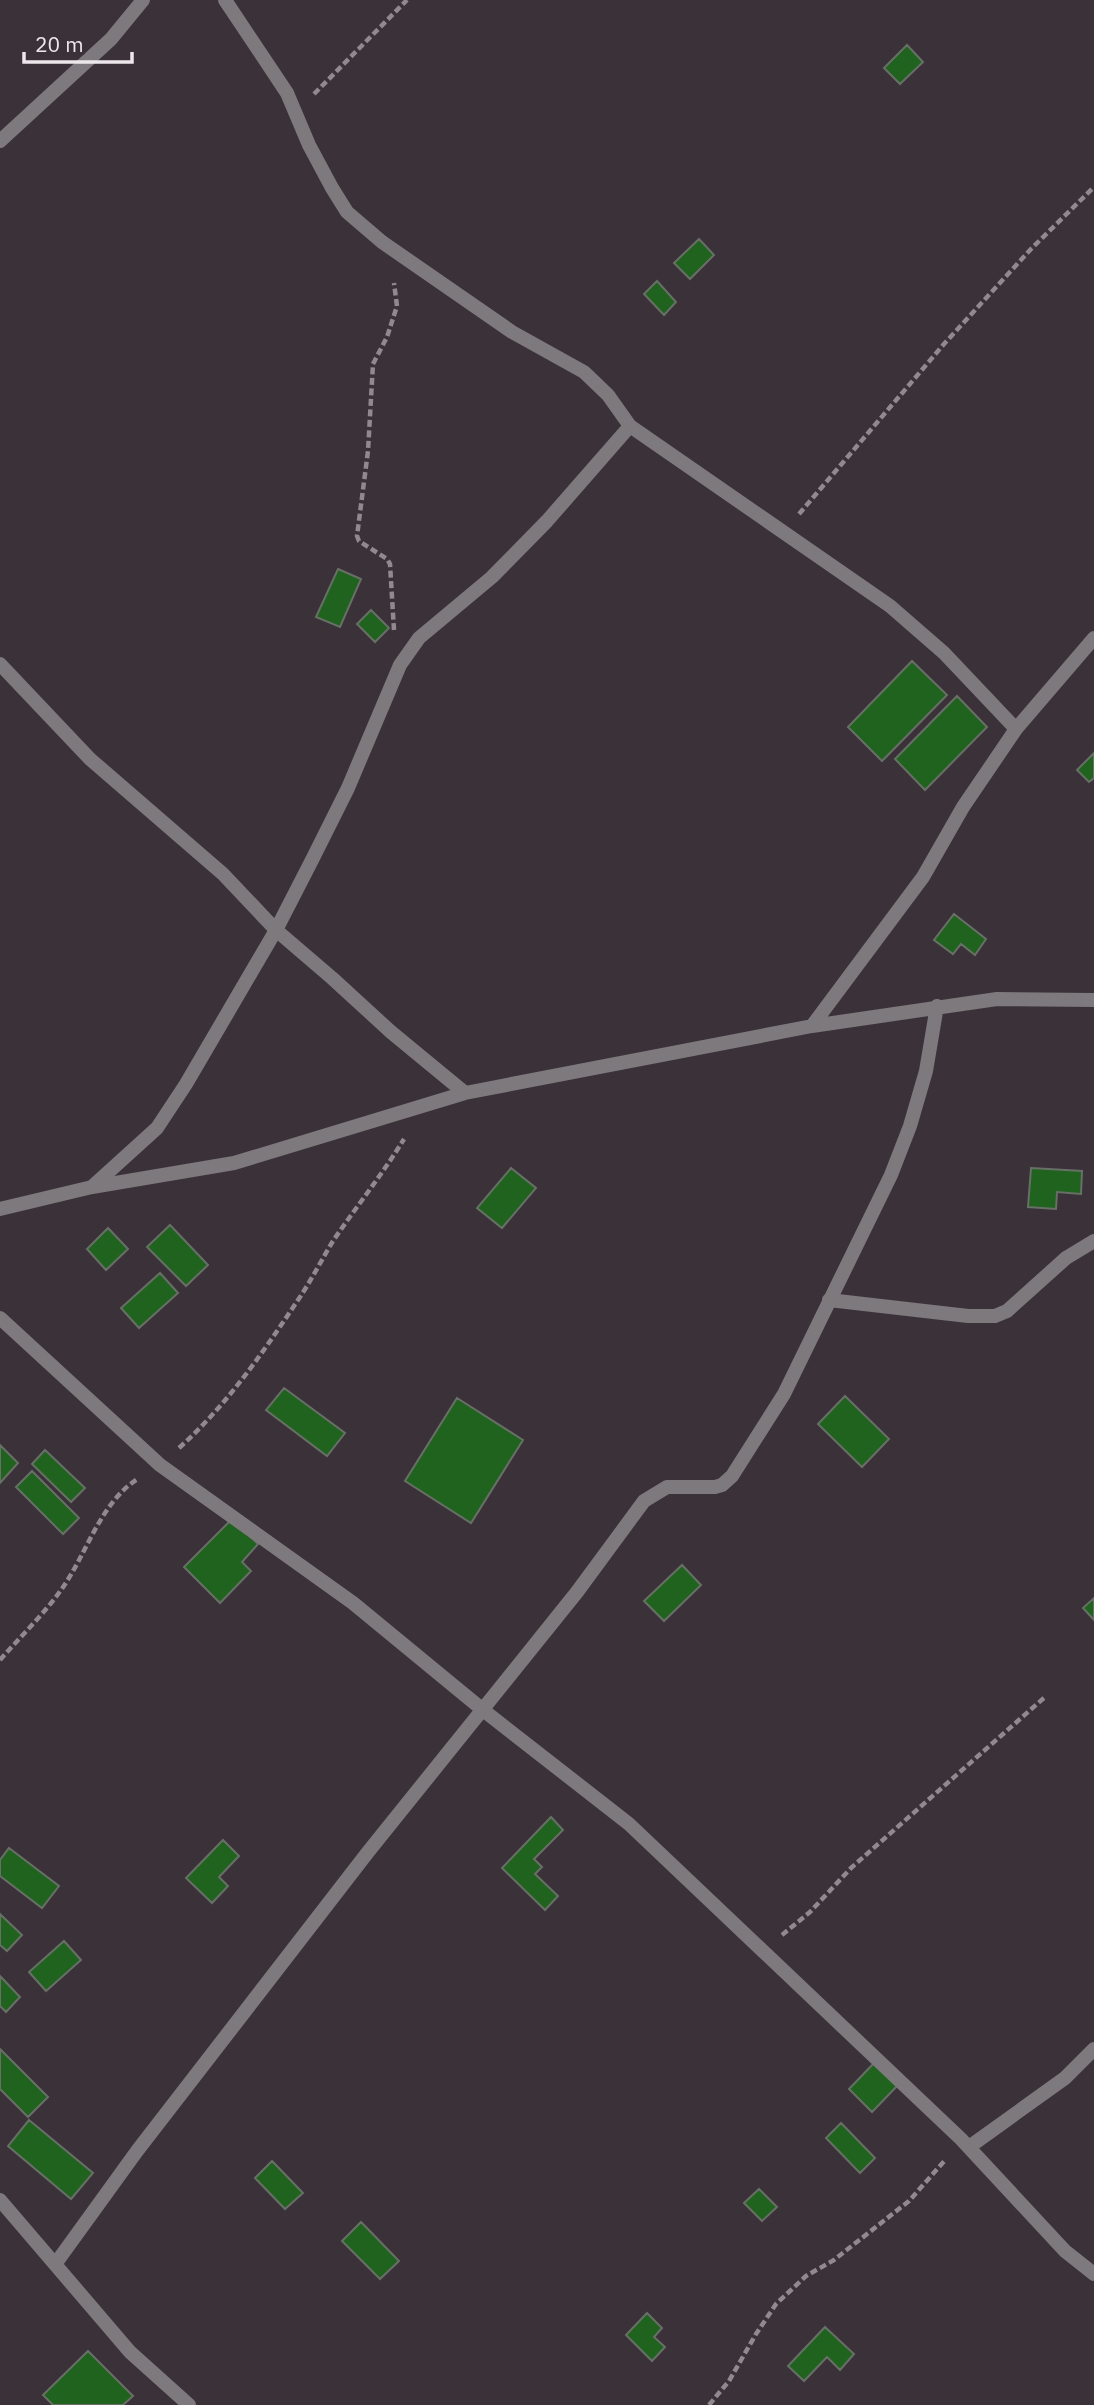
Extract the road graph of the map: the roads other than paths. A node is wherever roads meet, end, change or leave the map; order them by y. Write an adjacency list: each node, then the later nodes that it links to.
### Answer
1 (143, 0): 3 (street)
2 (225, 0): 4 (street)
3 (0, 141)
4 (630, 426): 7 (street); 8 (street)
5 (1094, 638): 7 (street)
6 (0, 664): 8 (street)
7 (1016, 729): 11 (street)
8 (276, 930): 12 (street); 13 (street)
9 (1094, 1000): 10 (street)
10 (937, 1006): 11 (street); 16 (street)
11 (812, 1026): 12 (street)
12 (465, 1093): 13 (street)
13 (92, 1187): 14 (street)
14 (0, 1209)
15 (1094, 1241): 16 (street)
16 (829, 1300): 18 (street)
17 (0, 1318): 18 (street)
18 (483, 1710): 20 (street); 22 (street)
19 (1094, 2049): 20 (street)
20 (965, 2143): 23 (street)
21 (0, 2200): 22 (street)
22 (56, 2263): 24 (street)
23 (1094, 2274)
24 (189, 2405)

